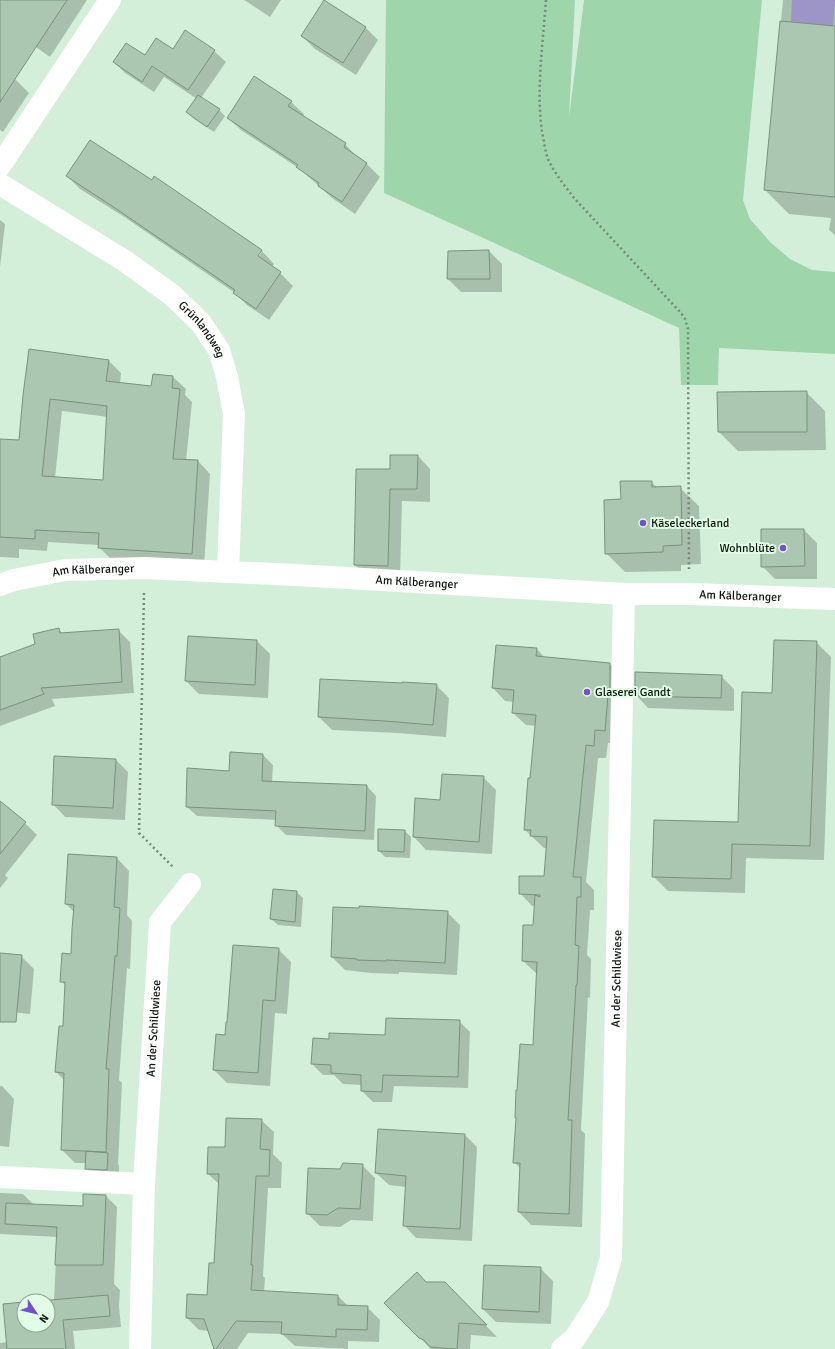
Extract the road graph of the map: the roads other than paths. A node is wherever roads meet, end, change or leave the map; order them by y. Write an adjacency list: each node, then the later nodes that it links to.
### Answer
1 (110, 0): 2 (street)
2 (0, 166)
3 (0, 184): 4 (street, Grünlandweg)
4 (228, 572): 5 (street, Am Kälberanger); 6 (street, Am Kälberanger)
5 (0, 585)
6 (624, 594): 7 (street, Am Kälberanger); 12 (street, An der Schildwiese)
7 (835, 599)
8 (190, 884): 10 (street, An der Schildwiese)
9 (0, 1177): 10 (street)
10 (144, 1184): 11 (street, An der Schildwiese)
11 (140, 1349)
12 (562, 1349)

